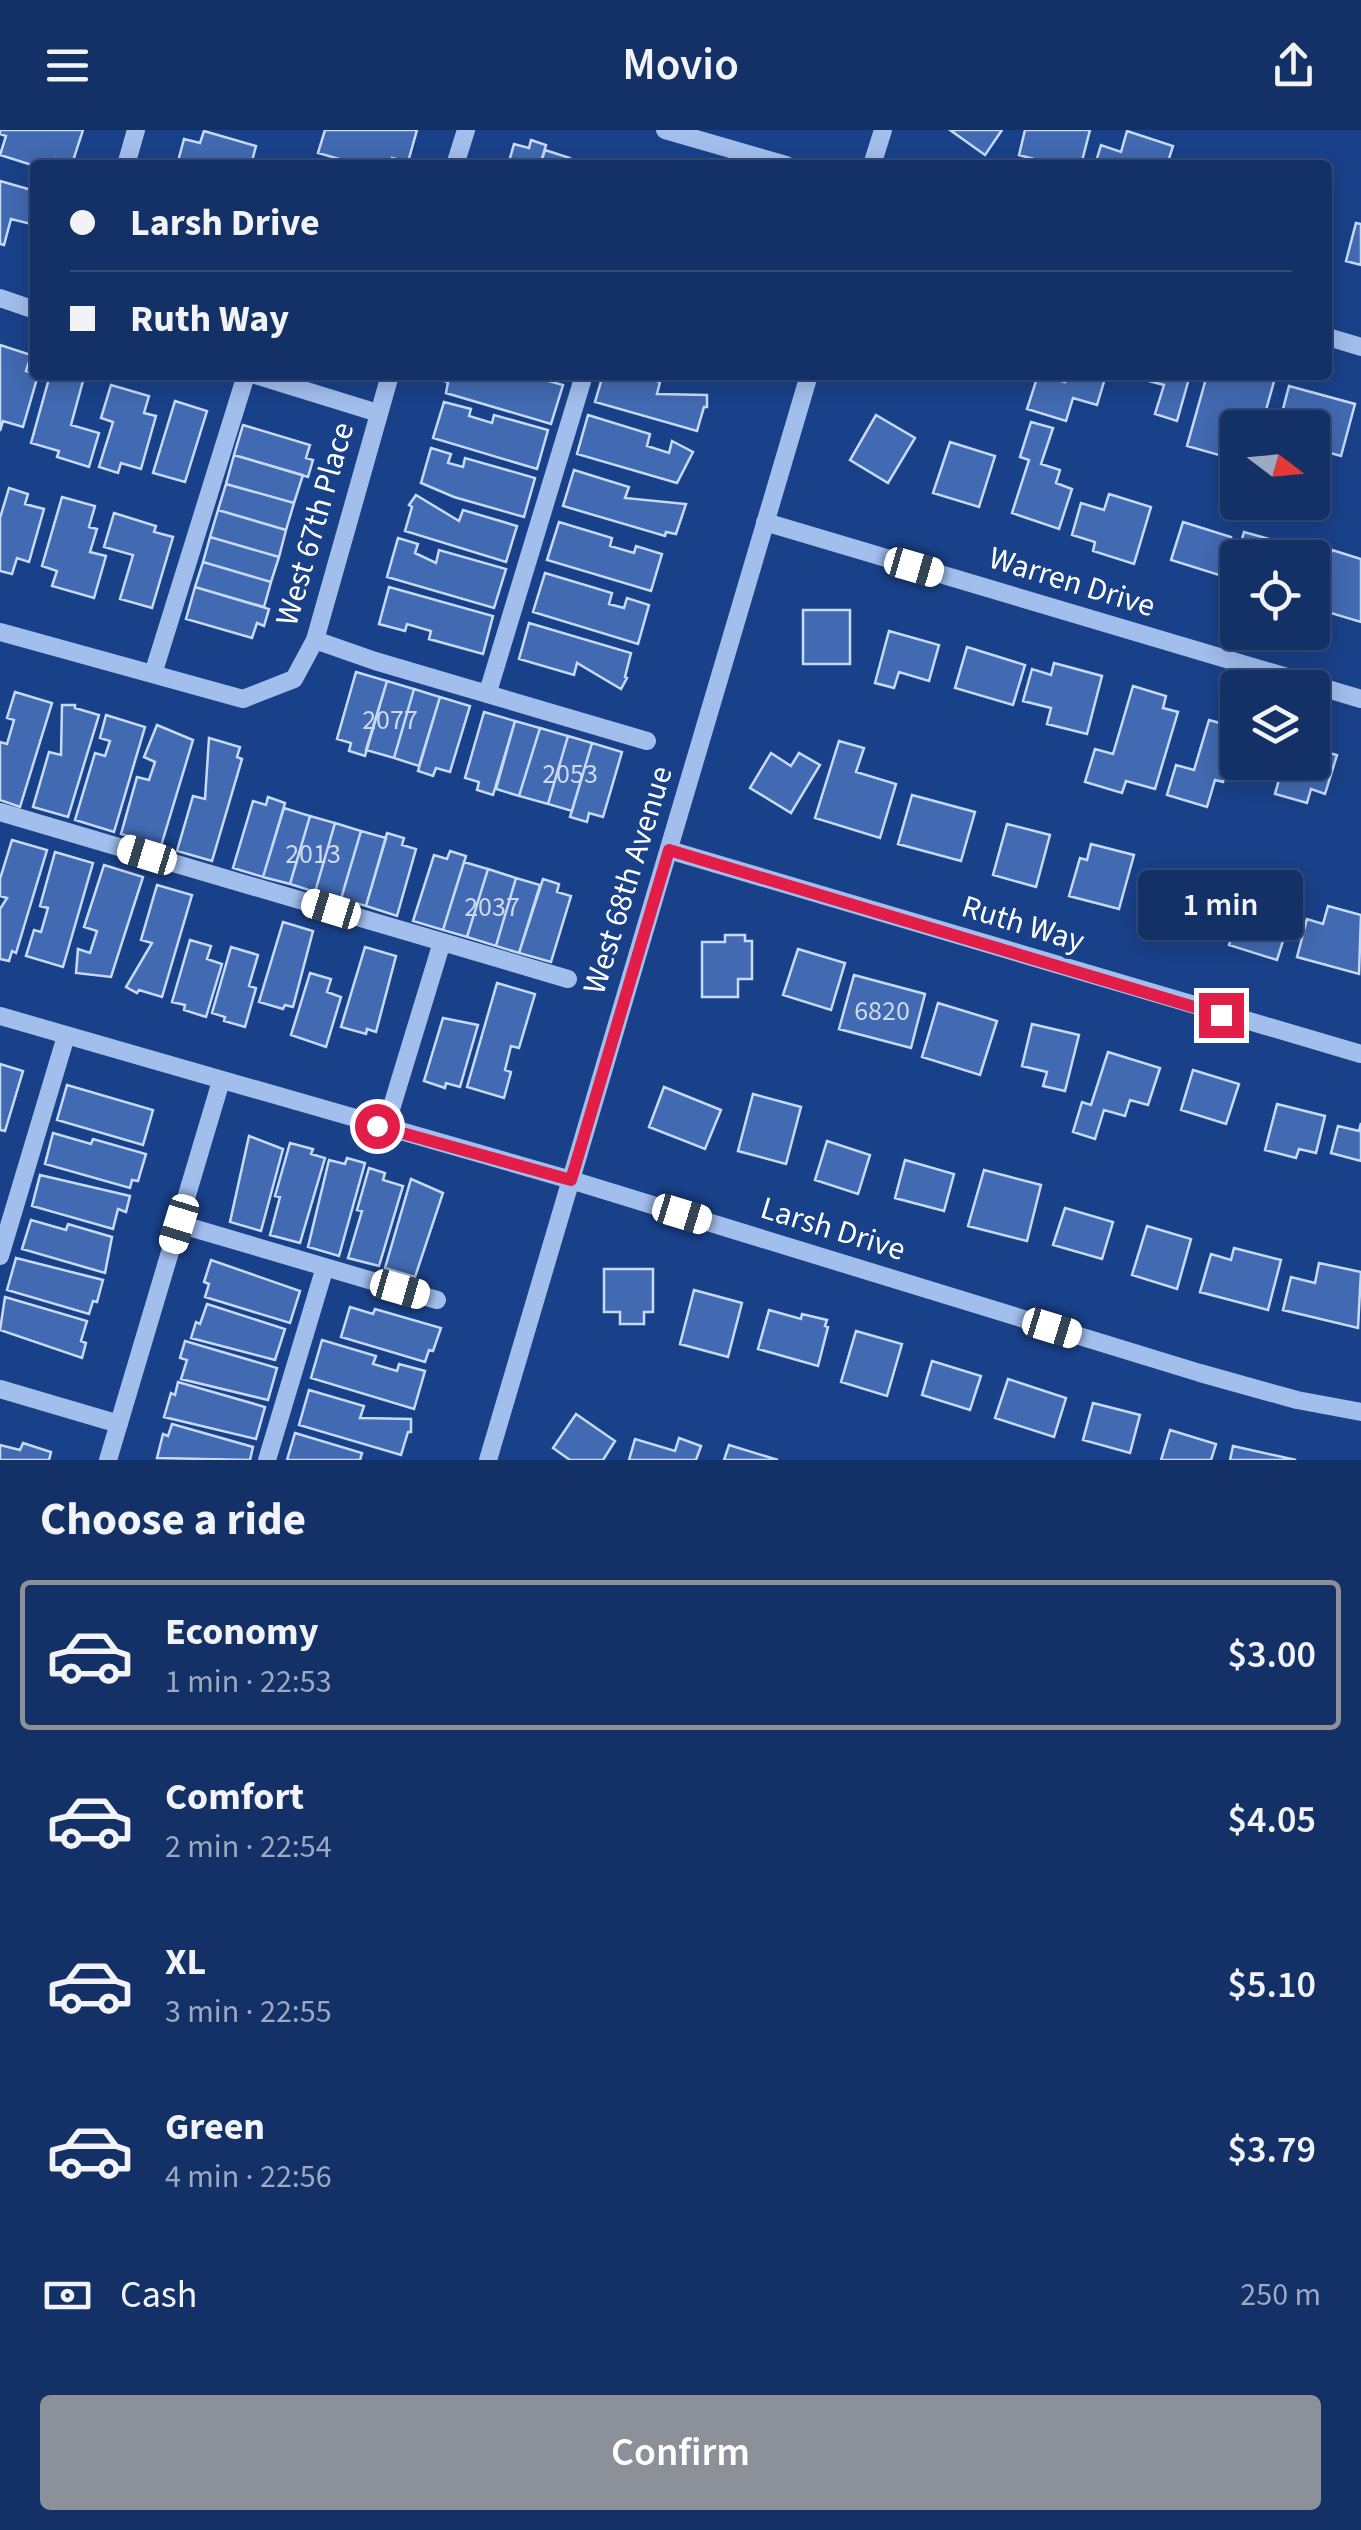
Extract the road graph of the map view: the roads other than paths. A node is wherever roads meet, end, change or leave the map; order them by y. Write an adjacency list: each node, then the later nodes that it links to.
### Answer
1 (136, 130): 5 (street)
2 (466, 130): 6 (street)
3 (665, 130): 7 (street)
4 (882, 130): 8 (street)
5 (127, 160)
6 (457, 160)
7 (769, 160)
8 (873, 160)
9 (0, 298): 10 (street)
10 (30, 308)
11 (1332, 338): 12 (street)
12 (1361, 348)
13 (244, 380): 22 (street)
14 (270, 380): 18 (street)
15 (388, 380): 18 (street, West 67th Place)
16 (582, 380): 23 (street)
17 (808, 380): 19 (street, West 68th Avenue)
18 (378, 413): 21 (street, West 67th Place)
19 (765, 522): 24 (street, Warren Drive); 27 (street, West 68th Avenue)
20 (0, 632): 22 (street, West 67th Place)
21 (315, 640): 22 (street, West 67th Place); 23 (street)
22 (153, 674)
23 (488, 692): 25 (street)
24 (1361, 699)
25 (647, 741)
26 (0, 812): 28 (street)
27 (669, 850): 32 (street, Ruth Way); 35 (street, West 68th Avenue)
28 (442, 942): 29 (street); 34 (street)
29 (568, 979)
30 (0, 1016): 31 (street, Larsh Drive)
31 (66, 1036): 33 (street, Larsh Drive); 36 (street)
32 (1361, 1054)
33 (222, 1081): 34 (street, Larsh Drive); 37 (street)
34 (385, 1129): 35 (street, Larsh Drive)
35 (571, 1180): 42 (street, Larsh Drive); 46 (street, West 68th Avenue)
36 (8, 1199): 38 (street)
37 (179, 1224): 39 (street); 43 (street)
38 (0, 1256)
39 (325, 1268): 40 (street); 45 (street)
40 (437, 1300)
41 (0, 1390): 43 (street)
42 (1361, 1412)
43 (119, 1424): 44 (street)
44 (108, 1460)
45 (268, 1460)
46 (488, 1460)

